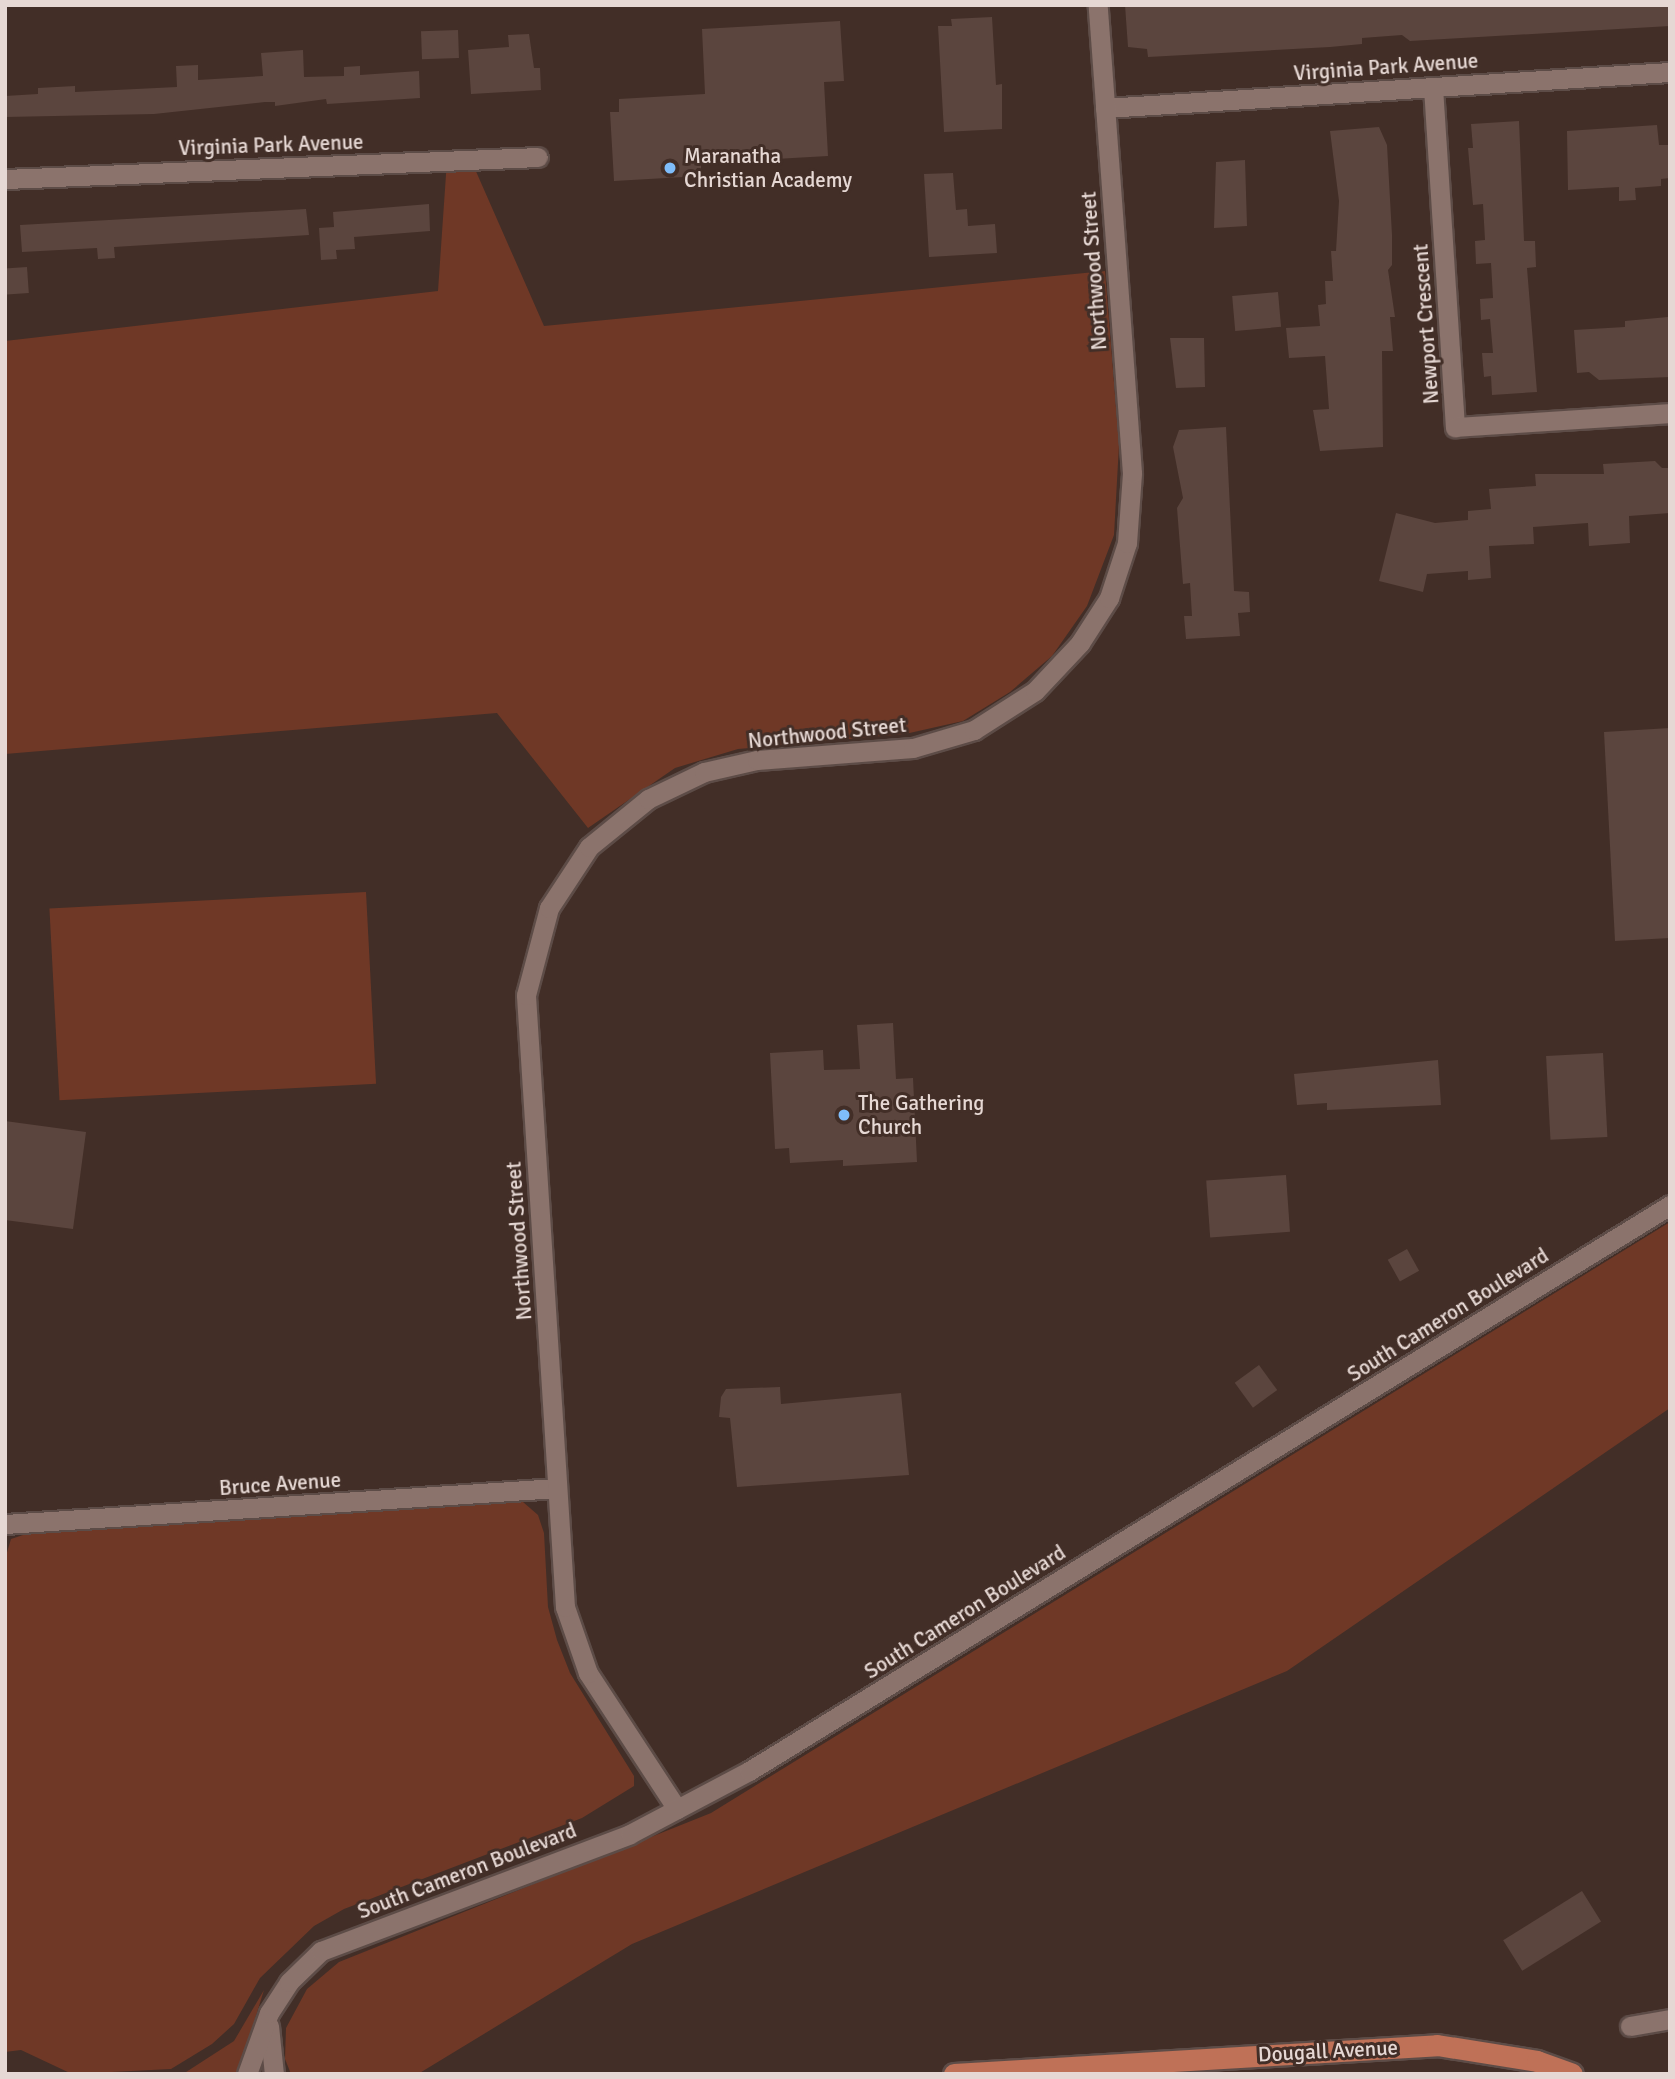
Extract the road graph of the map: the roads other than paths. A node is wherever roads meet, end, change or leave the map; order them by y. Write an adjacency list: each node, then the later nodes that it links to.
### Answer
1 (1098, 5): 4 (street, Northwood Street)
2 (1670, 72): 3 (street, Virginia Park Avenue)
3 (1433, 87): 4 (street, Virginia Park Avenue); 7 (street, Newport Crescent)
4 (1105, 108): 9 (street, Northwood Street)
5 (538, 157): 6 (street, Virginia Park Avenue)
6 (5, 179)
7 (1670, 413)
8 (1670, 1205): 11 (street, South Cameron Boulevard)
9 (557, 1488): 10 (street, Bruce Avenue); 11 (street, Northwood Street)
10 (5, 1524)
11 (677, 1809): 12 (street, South Cameron Boulevard)
12 (269, 2013): 15 (street, South Cameron Boulevard); 16 (street)
13 (1670, 2019): 14 (street)
14 (1630, 2026)
15 (247, 2074)
16 (274, 2074)
17 (954, 2074): 18 (main road, Dougall Avenue)
18 (1572, 2074)

